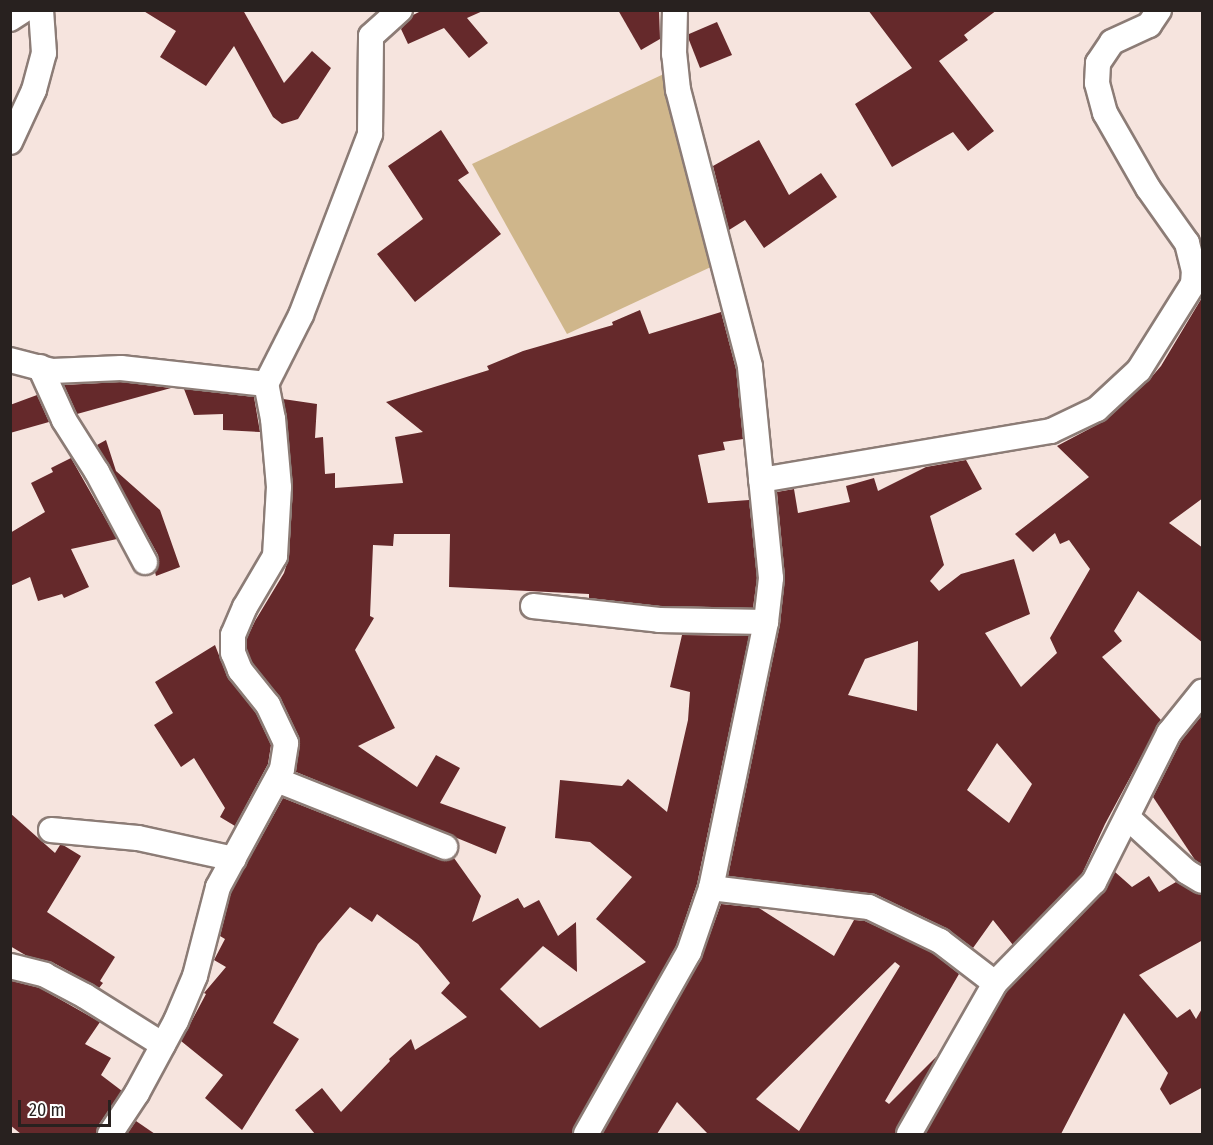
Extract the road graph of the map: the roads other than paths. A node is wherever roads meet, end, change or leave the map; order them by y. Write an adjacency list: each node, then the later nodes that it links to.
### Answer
1 (24, 10): 6 (street)
2 (41, 10): 7 (street)
3 (400, 10): 10 (street)
4 (675, 10): 11 (street)
5 (1159, 10): 11 (street)
6 (10, 19)
7 (10, 142)
8 (10, 360): 9 (street)
9 (40, 367): 10 (street); 12 (street)
10 (266, 384): 16 (street)
11 (761, 480): 14 (street)
12 (145, 562)
13 (533, 606): 14 (street)
14 (766, 622): 22 (street)
15 (1203, 692): 17 (street)
16 (278, 780): 19 (street); 20 (street)
17 (1127, 817): 21 (street); 24 (street)
18 (51, 830): 20 (street)
19 (445, 847)
20 (234, 860): 25 (street)
21 (1203, 881)
22 (711, 888): 24 (street); 27 (street)
23 (10, 966): 25 (street)
24 (995, 983): 28 (street)
25 (163, 1045): 26 (street)
26 (110, 1134)
27 (586, 1134)
28 (909, 1134)

